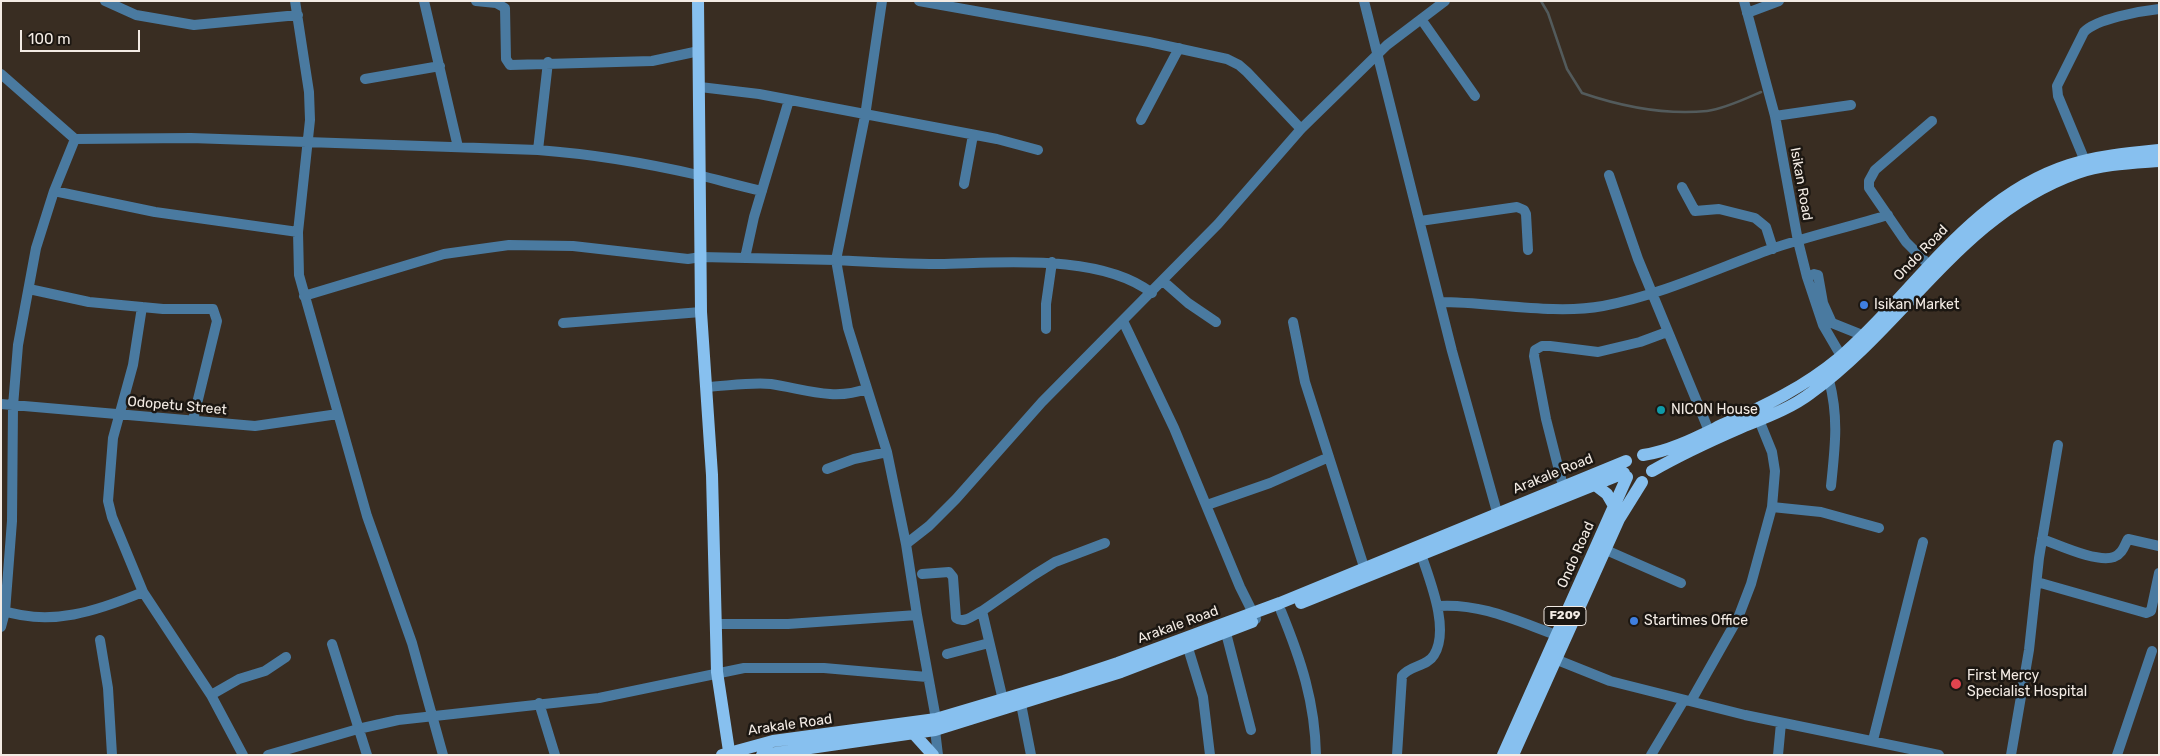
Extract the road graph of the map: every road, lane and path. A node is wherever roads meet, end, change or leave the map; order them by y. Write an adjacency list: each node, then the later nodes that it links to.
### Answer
1 (105, 1): 14 (street)
2 (296, 1): 14 (street)
3 (424, 1): 20 (street)
4 (476, 1): 19 (street)
5 (698, 1): 17 (main road)
6 (882, 1): 27 (street)
7 (919, 1): 16 (street)
8 (1364, 1): 18 (street)
9 (1445, 1): 15 (street)
10 (1744, 1): 13 (street, Isikan Road)
11 (1779, 1): 13 (street)
12 (2159, 9): 40 (street)
13 (1747, 13): 28 (street, Isikan Road)
14 (298, 14): 34 (street)
15 (1421, 19): 18 (street); 24 (street)
16 (1179, 48): 29 (street); 31 (street)
17 (699, 51): 19 (street); 23 (main road)
18 (1378, 54): 31 (street); 49 (street)
19 (548, 62): 36 (street)
20 (440, 66): 22 (street); 35 (street)
21 (1, 74): 33 (street)
22 (365, 79)
23 (700, 87): 25 (street); 43 (main road)
24 (1475, 96)
25 (789, 100): 27 (street); 47 (street)
26 (1851, 105): 28 (street)
27 (865, 116): 32 (street); 56 (street)
28 (1776, 116): 51 (street, Isikan Road)
29 (1141, 120)
30 (1932, 121): 48 (street)
31 (1301, 129): 60 (street)
32 (973, 135): 37 (street); 44 (street)
33 (75, 139): 34 (street); 46 (street)
34 (308, 144): 35 (street); 50 (street)
35 (458, 147): 36 (street)
36 (538, 150): 43 (street)
37 (1038, 150)
38 (2159, 150): 39 (main road, Ondo Road / F209)
39 (2142, 157): 40 (main road, Ondo Road / F209); 41 (main road, Ondo Road / F209); 75 (main road, Ondo Road / F209)
40 (2085, 161): 58 (main road, Ondo Road / F209)
41 (2159, 161)
42 (1609, 174): 63 (street)
43 (699, 175): 47 (street); 54 (main road)
44 (964, 184)
45 (1682, 187): 52 (street)
46 (54, 191): 50 (street); 61 (street)
47 (762, 191): 55 (street)
48 (1888, 215): 51 (street); 58 (street)
49 (1420, 222): 53 (street); 65 (street)
50 (298, 232): 64 (street)
51 (1798, 242): 52 (street); 59 (street, Isikan Road)
52 (1773, 249): 63 (street)
53 (1528, 250)
54 (701, 257): 55 (street); 64 (street); 67 (main road)
55 (746, 258): 56 (street)
56 (836, 260): 57 (street); 78 (street)
57 (1052, 262): 62 (street); 72 (street)
58 (1929, 265): 74 (main road, Ondo Road / F209)
59 (1806, 277): 74 (street); 75 (street, Isikan Road)
60 (1162, 281): 62 (street); 69 (street)
61 (29, 289): 66 (street); 80 (street)
62 (1152, 293): 68 (street)
63 (1652, 293): 65 (street); 73 (street)
64 (304, 296): 81 (street)
65 (1440, 302): 100 (street)
66 (142, 307): 82 (street); 83 (street)
67 (702, 312): 71 (street); 77 (main road)
68 (1123, 321): 97 (street); 105 (street)
69 (1216, 322)
70 (1293, 322): 89 (street)
71 (563, 323)
72 (1046, 329)
73 (1667, 332): 85 (street); 95 (street)
74 (1862, 335): 75 (main road, Ondo Road / F209)
75 (1844, 361): 76 (main road, Ondo Road / F209); 85 (main road, Ondo Road / F209)
76 (1829, 380): 84 (main road, Ondo Road / F209); 96 (street)
77 (706, 387): 78 (street); 121 (main road)
78 (866, 390): 87 (street)
79 (1, 404): 80 (street, Odopetu Street)
80 (13, 406): 82 (street, Odopetu Street); 116 (street)
81 (338, 414): 83 (street, Odopetu Street); 141 (street)
82 (118, 415): 83 (street, Odopetu Street); 114 (street)
83 (193, 420)
84 (1759, 420): 92 (main road, Ondo Road / F209); 99 (street)
85 (1709, 431): 88 (main road, Ondo Road / F209)
86 (2058, 445): 102 (street)
87 (887, 452): 90 (street); 105 (street)
88 (1643, 455): 91 (main road, F209); 92 (main road)
89 (1329, 457): 97 (street); 109 (street)
90 (826, 469)
91 (1626, 470): 93 (main road); 94 (main road, Arakale Road); 95 (main road, Arakale Road); 98 (main road, Ondo Road / F209)
92 (1652, 471): 93 (main road, F209)
93 (1642, 482): 107 (main road, Ondo Road / F209)
94 (1594, 484): 98 (main road); 108 (main road, Arakale Road)
95 (1563, 486): 100 (main road, Arakale Road)
96 (1831, 486)
97 (1207, 505): 120 (street)
98 (1614, 506): 124 (main road, Ondo Road / F209)
99 (1772, 507): 101 (street); 138 (street)
100 (1498, 512): 109 (main road, Arakale Road)
101 (1879, 528)
102 (2042, 539): 106 (street); 112 (street)
103 (1923, 542): 148 (street)
104 (1105, 543): 118 (street)
105 (906, 544): 119 (street)
106 (2159, 546)
107 (1606, 550): 113 (street); 132 (main road, Ondo Road / F209)
108 (1421, 554): 115 (street); 117 (main road, Arakale Road)
109 (1364, 567): 120 (main road, Arakale Road)
110 (2159, 573): 112 (street)
111 (922, 574): 118 (street)
112 (2037, 582): 171 (street)
113 (1681, 583)
114 (143, 592): 116 (street); 136 (street)
115 (1438, 606): 124 (street); 165 (street)
116 (3, 611): 122 (street)
117 (1281, 611): 120 (main road, Arakale Road); 164 (street)
118 (982, 612): 126 (street)
119 (917, 616): 121 (street); 135 (street)
120 (1255, 616): 123 (main road, Arakale Road); 133 (main road, Arakale Road)
121 (715, 624): 134 (main road)
122 (1, 627)
123 (1226, 633): 128 (main road, Arakale Road); 145 (street)
124 (1556, 635): 132 (main road, Ondo Road / F209)
125 (100, 640): 152 (street)
126 (989, 643): 130 (street); 137 (street)
127 (332, 644): 144 (street)
128 (1188, 648): 133 (main road, Arakale Road); 163 (street)
129 (2152, 651): 172 (street)
130 (947, 654)
131 (286, 657): 136 (street)
132 (1552, 658): 138 (street); 166 (main road, Ondo Road / F209); 167 (main road, Ondo Road / F209)
133 (1120, 668): 137 (main road, Arakale Road); 140 (main road, Arakale Road)
134 (717, 672): 135 (street); 139 (street); 151 (main road)
135 (927, 677): 143 (street)
136 (211, 695): 153 (street)
137 (1002, 700): 143 (main road, Arakale Road)
138 (1687, 700): 142 (street); 168 (street)
139 (539, 703): 141 (street); 158 (street)
140 (1021, 704): 143 (main road, Arakale Road); 162 (street)
141 (433, 717): 144 (street); 157 (street)
142 (1781, 723): 148 (street); 169 (street)
143 (935, 725): 146 (main road, Arakale Road); 147 (main road, Arakale Road); 161 (street)
144 (358, 729): 149 (street); 156 (street)
145 (1251, 730)
146 (914, 734): 147 (main road, Arakale Road); 160 (main road)
147 (827, 739): 151 (main road, Arakale Road); 159 (main road, Arakale Road)
148 (1873, 740): 170 (street)
149 (306, 744): 150 (street); 155 (street)
150 (288, 752): 154 (street)
151 (725, 753)
152 (112, 755)
153 (243, 755)
154 (268, 755)
155 (304, 755)
156 (367, 755)
157 (443, 755)
158 (555, 755)
159 (762, 755)
160 (933, 755)
161 (938, 755)
162 (1032, 755)
163 (1210, 755)
164 (1316, 755)
165 (1397, 755)
166 (1503, 755)
167 (1513, 755)
168 (1650, 755)
169 (1778, 755)
170 (1939, 755)
171 (2011, 755)
172 (2117, 755)

